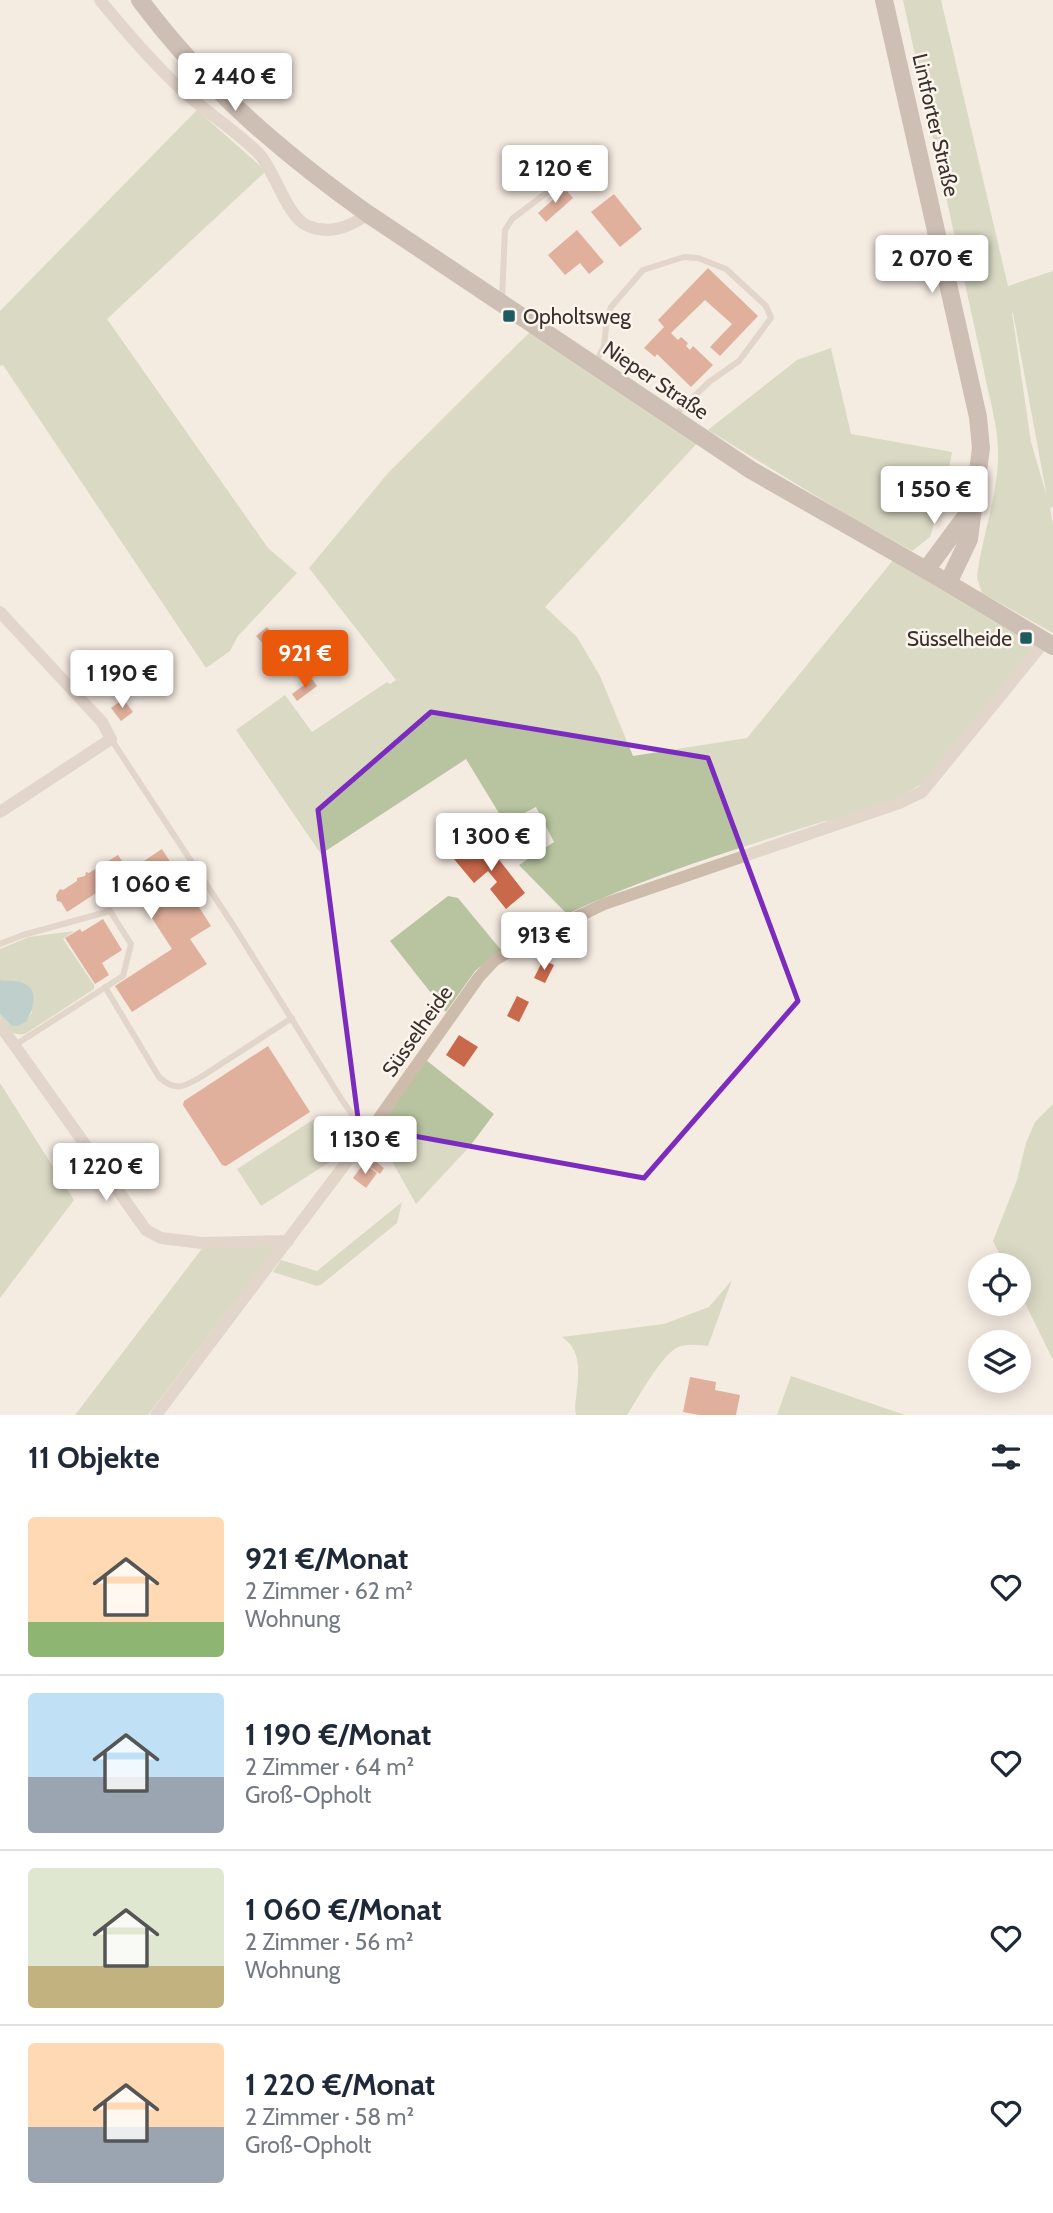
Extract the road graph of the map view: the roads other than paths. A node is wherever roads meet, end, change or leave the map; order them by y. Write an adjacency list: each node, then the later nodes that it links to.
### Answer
1 (100, 0): 5 (street)
2 (140, 0): 5 (street, Nieper Straße)
3 (884, 0): 9 (street, Lintforter Straße)
4 (570, 174): 6 (lane)
5 (368, 215): 6 (street, Nieper Straße)
6 (501, 304): 7 (street, Nieper Straße)
7 (594, 367): 8 (street, Nieper Straße); 8 (lane)
8 (671, 418): 10 (street, Nieper Straße)
9 (973, 507): 10 (street, Lintforter Straße); 11 (street, Lintforter Straße)
10 (926, 570): 11 (street, Nieper Straße)
11 (948, 583): 13 (street, Nieper Straße)
12 (0, 612): 14 (street)
13 (1049, 643): 21 (street, Süsselheide)
14 (111, 739): 15 (street); 18 (lane)
15 (0, 811)
16 (0, 944): 17 (lane)
17 (105, 988): 18 (lane); 20 (lane)
18 (292, 1018): 21 (lane)
19 (0, 1025): 20 (street)
20 (15, 1045): 22 (street)
21 (367, 1135): 22 (street, Süsselheide)
22 (288, 1241): 23 (street, Süsselheide)
23 (156, 1415)

